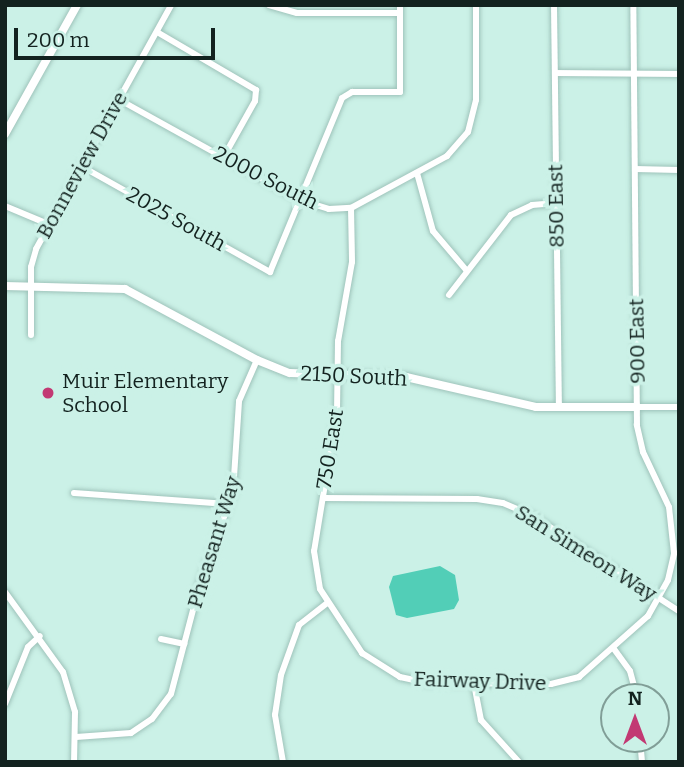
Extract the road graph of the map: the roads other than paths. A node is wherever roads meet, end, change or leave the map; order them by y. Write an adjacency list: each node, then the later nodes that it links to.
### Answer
1 (78, 5): 13 (street)
2 (171, 5): 8 (street, Bonneview Drive)
3 (269, 5): 7 (street)
4 (477, 5): 18 (street)
5 (554, 5): 9 (street, 850 East)
6 (633, 5): 10 (street, 900 East)
7 (400, 9): 19 (street)
8 (157, 32): 12 (street, Bonneview Drive); 14 (street)
9 (555, 73): 10 (street); 20 (street, 850 East)
10 (634, 73): 11 (street); 16 (street, 900 East)
11 (679, 74)
12 (118, 99): 14 (street, 2000 South); 15 (street, Bonneview Drive)
13 (5, 134)
14 (223, 158): 19 (street, 2000 South)
15 (81, 166): 19 (street, 2025 South); 23 (street, Bonneview Drive)
16 (635, 169): 17 (street); 32 (street, 900 East)
17 (679, 170)
18 (416, 173): 22 (street); 24 (street)
19 (300, 200): 22 (street, 2000 South)
20 (556, 203): 24 (street); 31 (street, 850 East)
21 (5, 206): 23 (street)
22 (351, 208): 30 (street, 750 East)
23 (48, 224): 26 (street, Bonneview Drive)
24 (467, 271): 27 (street)
25 (5, 286): 26 (street, 2150 South)
26 (31, 286): 28 (street, Bonneview Drive); 29 (street, 2150 South)
27 (449, 295)
28 (31, 335)
29 (257, 360): 30 (street, 2150 South); 36 (street, Pheasant Way)
30 (338, 375): 31 (street, 2150 South); 35 (street, 750 East)
31 (559, 407): 32 (street, 2150 South)
32 (637, 407): 33 (street); 38 (street, 900 East)
33 (679, 407)
34 (74, 493): 36 (street)
35 (323, 498): 38 (street, San Simeon Way); 39 (street, 750 East)
36 (228, 505): 43 (street, Pheasant Way)
37 (5, 592): 41 (street)
38 (659, 599): 40 (street, San Simeon Way); 44 (street, 900 East)
39 (327, 603): 46 (street, Fairway Drive); 50 (street)
40 (679, 611)
41 (40, 636): 47 (street); 48 (street)
42 (161, 639): 43 (street)
43 (184, 644): 48 (street, Pheasant Way)
44 (614, 649): 45 (street); 46 (street, Fairway Drive)
45 (633, 683)
46 (474, 684): 51 (street)
47 (5, 704)
48 (76, 737): 49 (street)
49 (74, 762)
50 (283, 762)
51 (519, 762)

